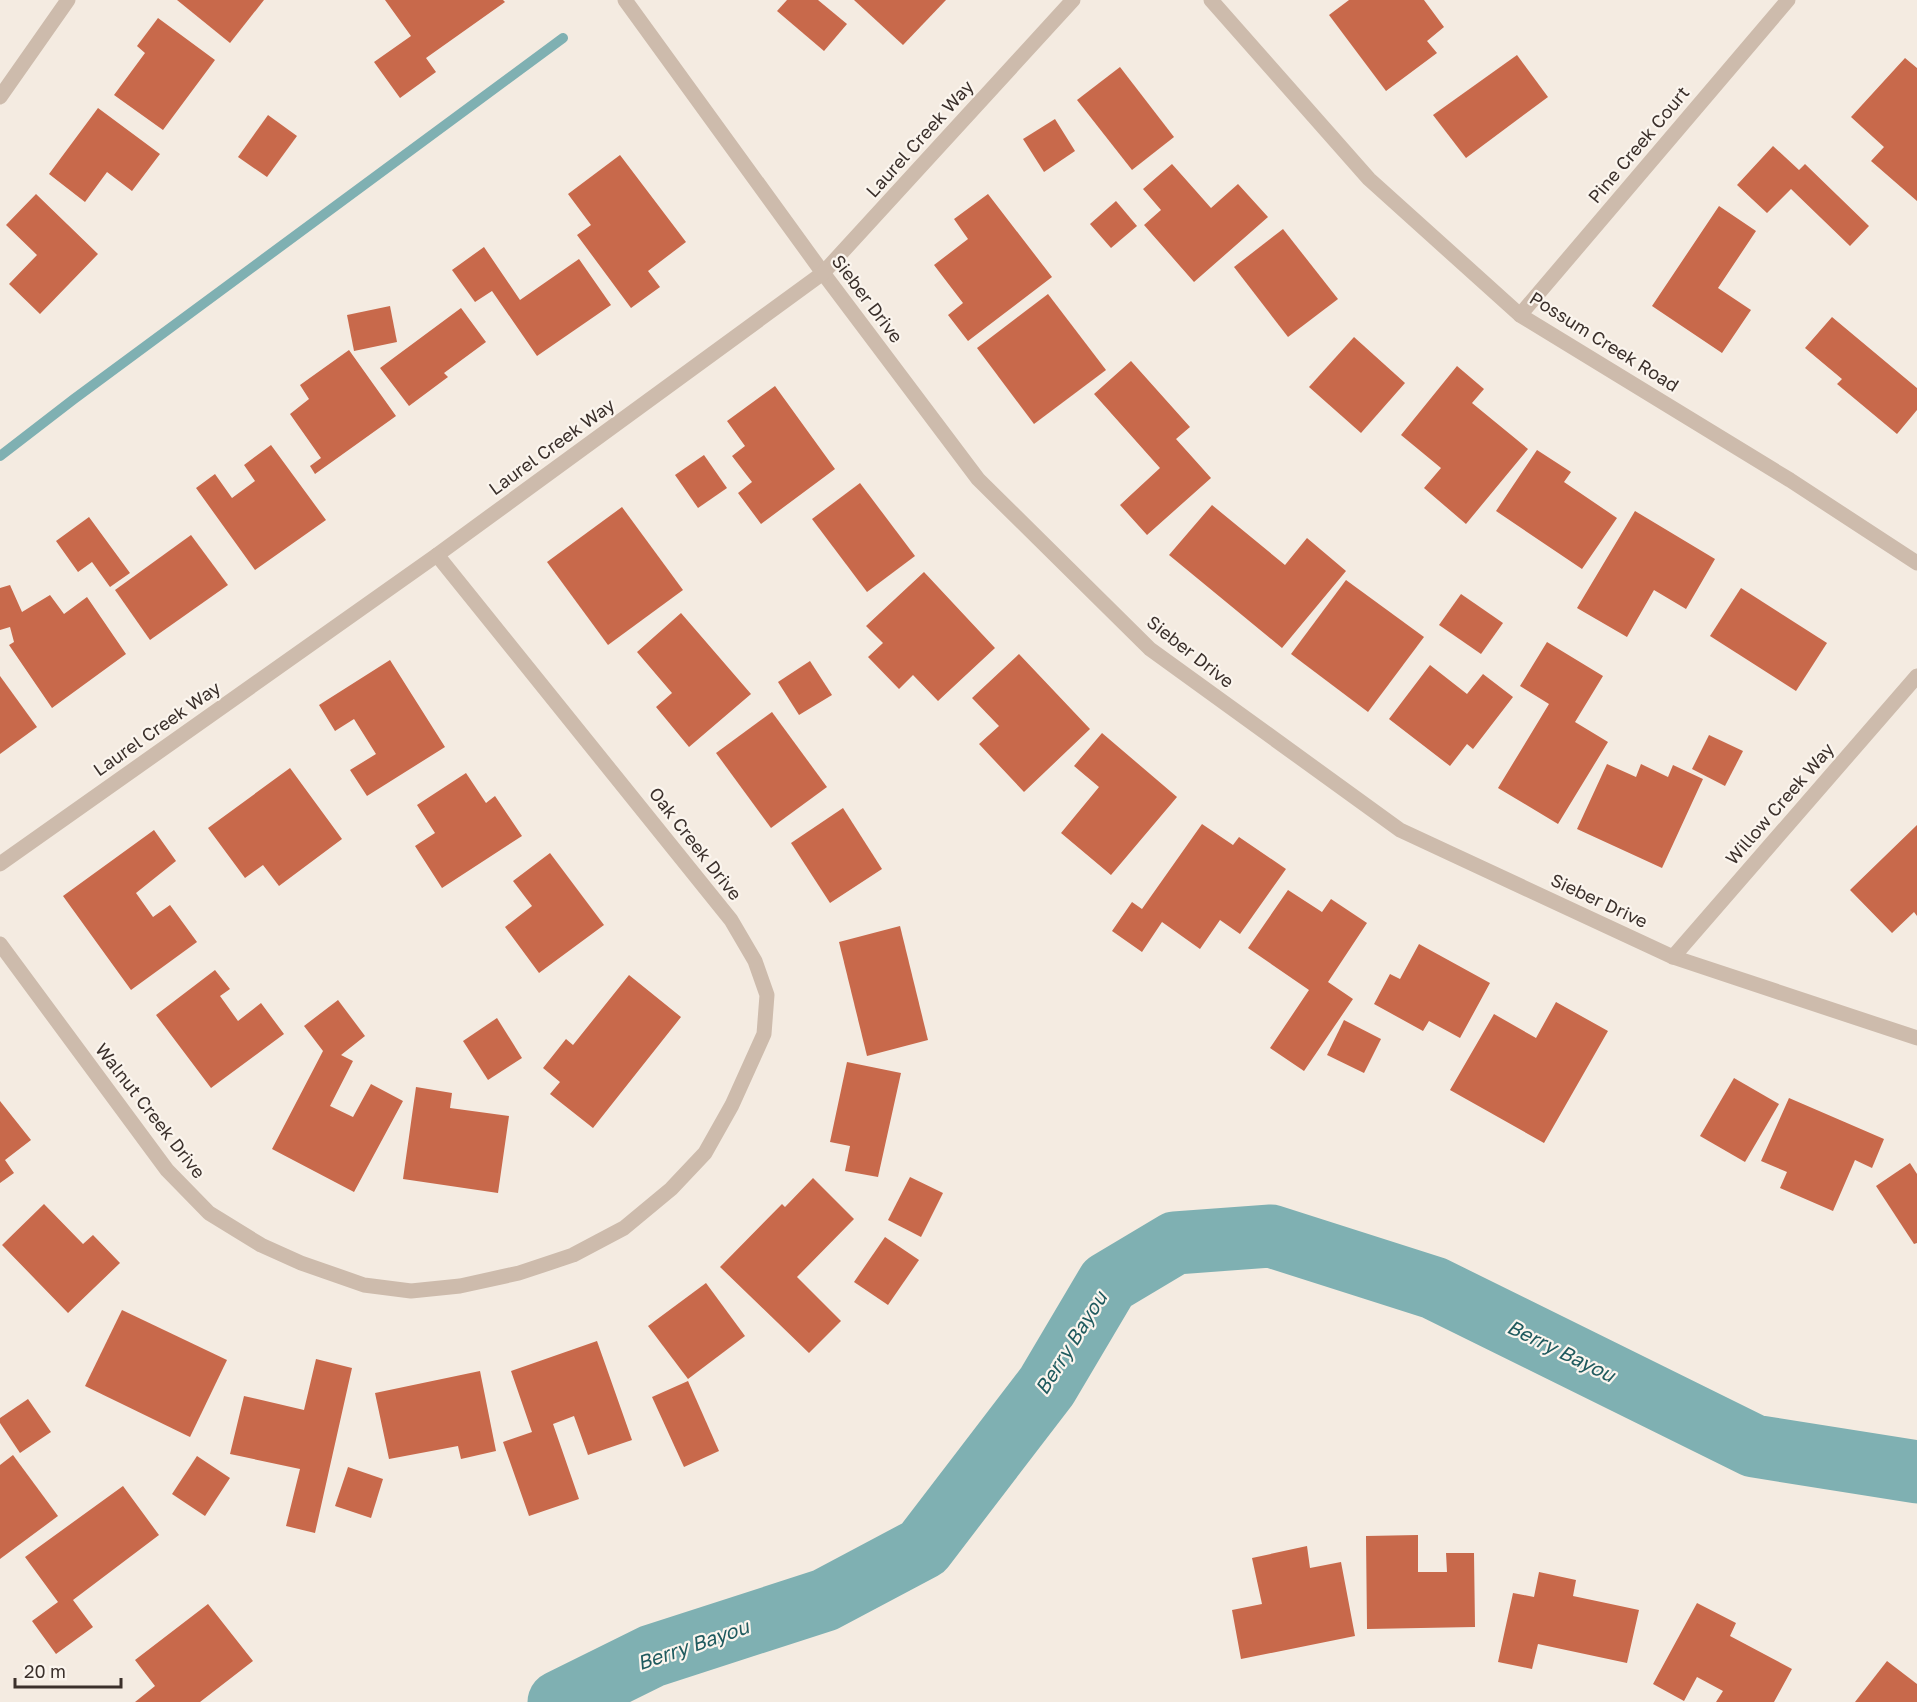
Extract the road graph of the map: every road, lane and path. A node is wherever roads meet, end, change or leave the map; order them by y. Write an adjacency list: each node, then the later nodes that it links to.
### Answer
1 (68, 0): 6 (street)
2 (625, 0): 7 (street, Sieber Drive)
3 (1073, 0): 7 (street, Laurel Creek Way)
4 (1211, 0): 8 (street, Possum Creek Road)
5 (1788, 0): 8 (street, Pine Creek Court)
6 (0, 97)
7 (823, 273): 9 (street, Laurel Creek Way); 14 (street, Sieber Drive)
8 (1520, 315): 10 (street, Possum Creek Road)
9 (437, 555): 12 (street, Laurel Creek Way); 16 (street, Oak Creek Drive)
10 (1917, 562)
11 (1917, 676): 14 (street, Willow Creek Way)
12 (0, 864)
13 (0, 944): 16 (street, Walnut Creek Drive)
14 (1673, 957): 15 (street, Sieber Drive)
15 (1917, 1038)
16 (671, 1189)

